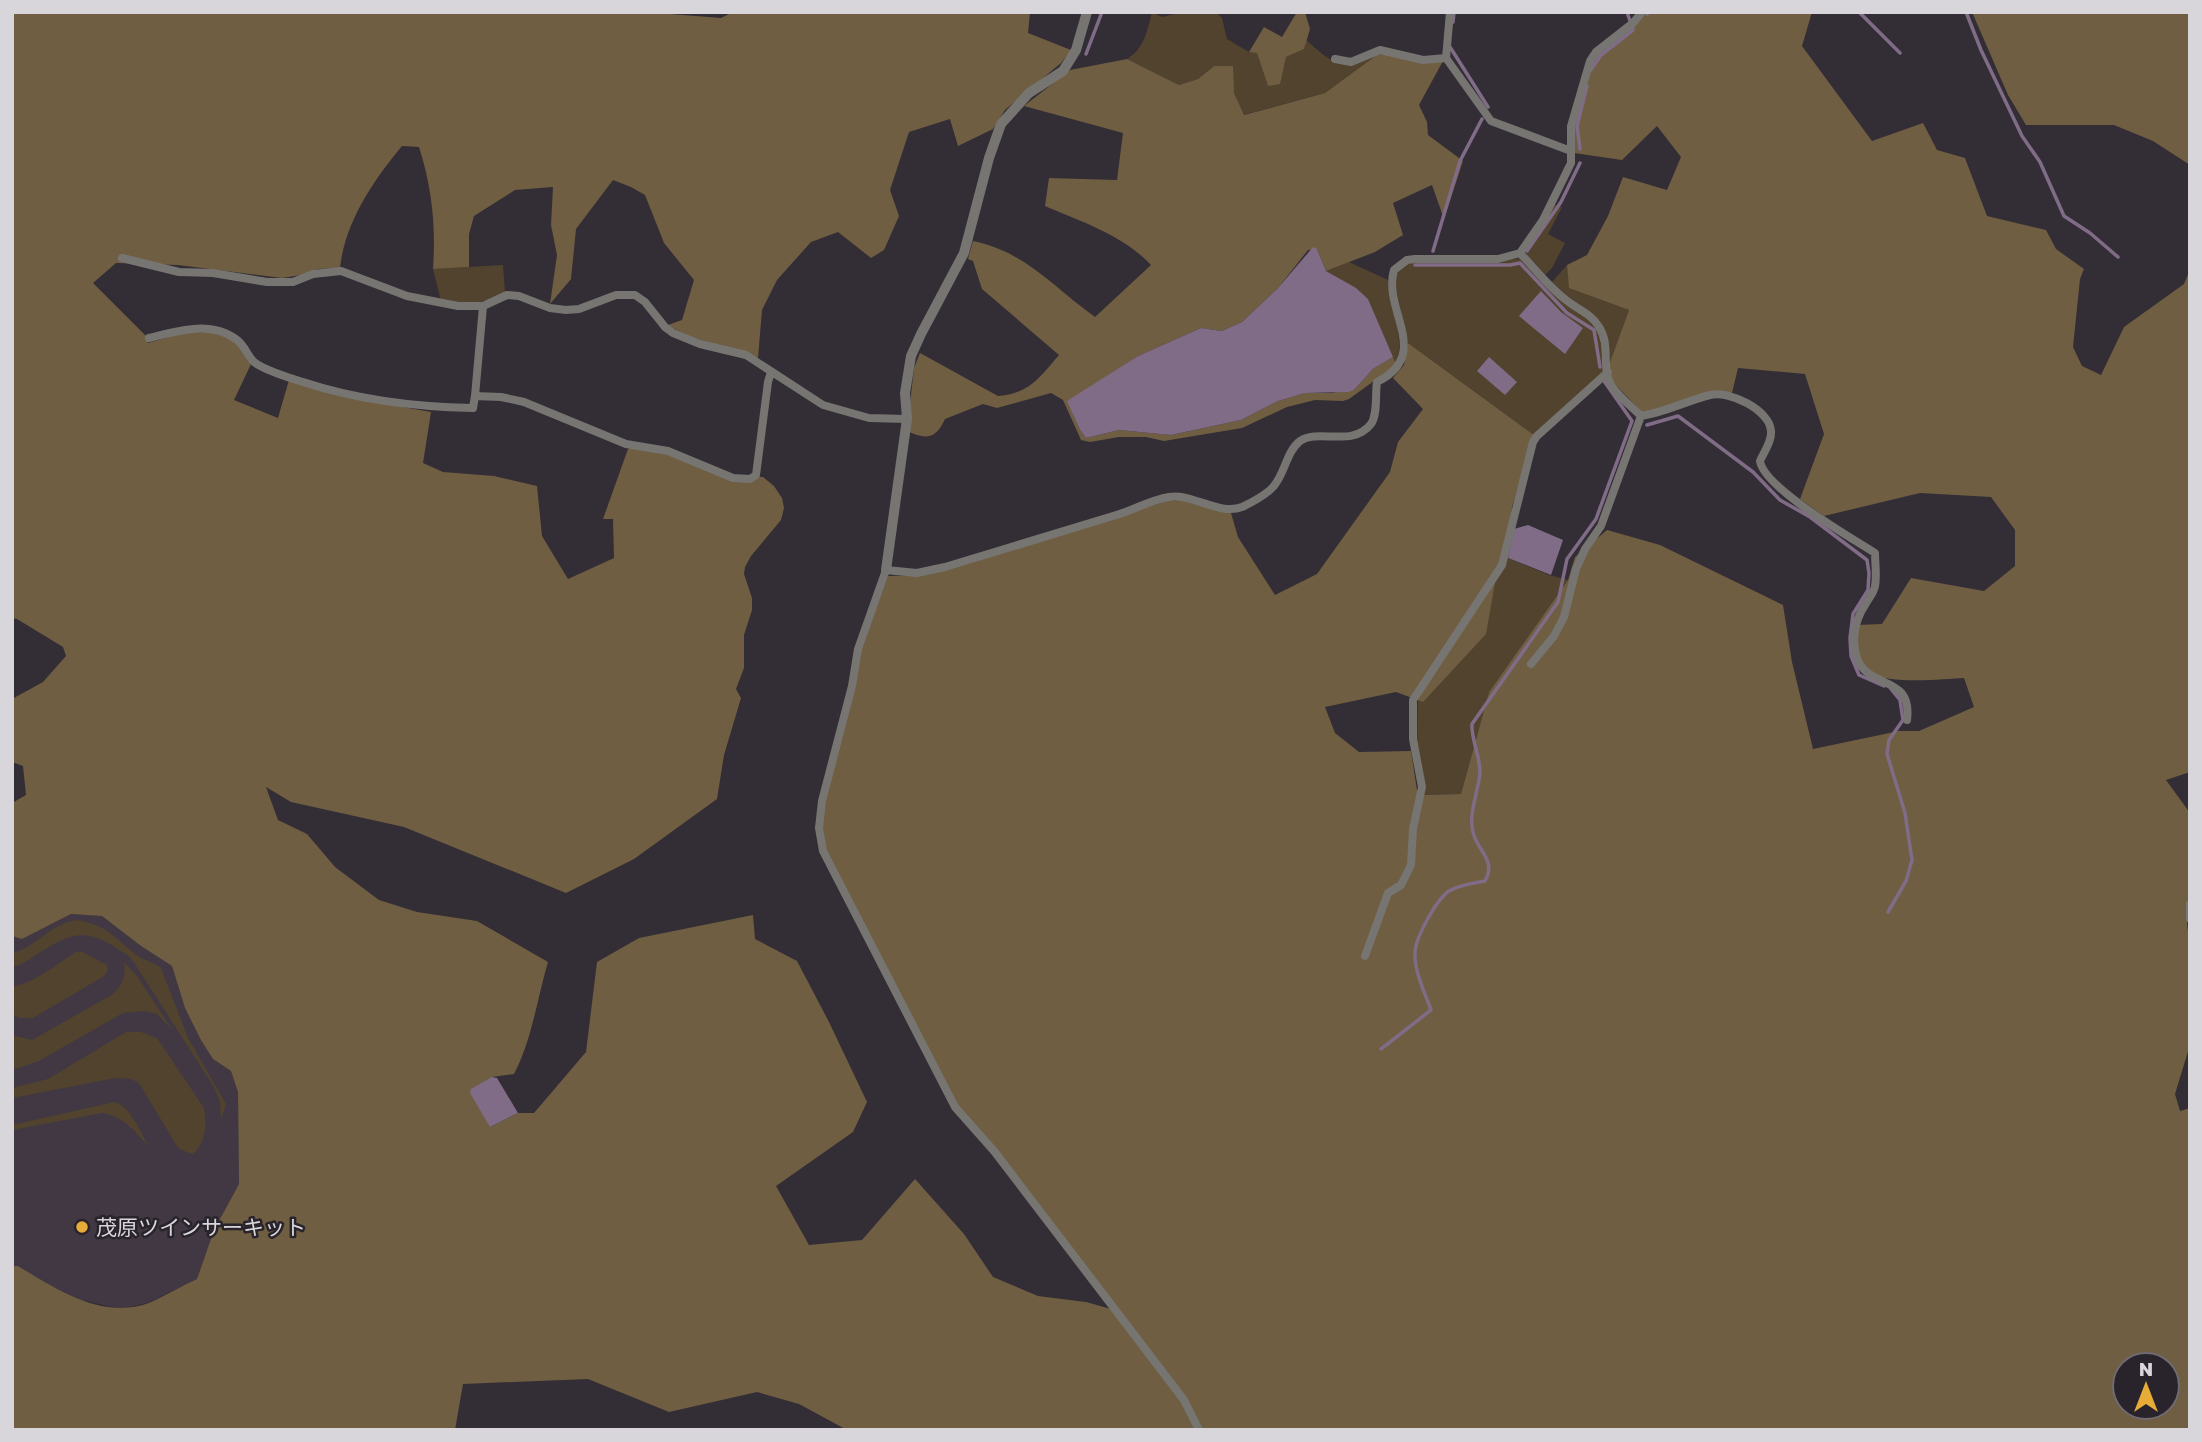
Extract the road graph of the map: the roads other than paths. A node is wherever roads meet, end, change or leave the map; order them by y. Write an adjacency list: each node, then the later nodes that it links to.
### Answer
1 (1087, 12): 15 (street)
2 (1450, 12): 4 (street)
3 (1635, 18): 6 (street)
4 (1446, 58): 5 (street); 6 (street)
5 (1335, 59)
6 (1571, 151): 7 (street)
7 (1520, 253): 12 (street); 16 (street)
8 (122, 258): 9 (street)
9 (483, 306): 11 (street); 13 (street)
10 (149, 338): 13 (street)
11 (771, 372): 13 (street); 15 (street)
12 (1608, 372): 14 (street); 21 (street)
13 (475, 396)
14 (1642, 416): 17 (street); 18 (street)
15 (907, 419): 16 (street)
16 (886, 570): 22 (street)
17 (1531, 664)
18 (1908, 720)
19 (2190, 904): 20 (street)
20 (2190, 919)
21 (1365, 956)
22 (1199, 1430)

